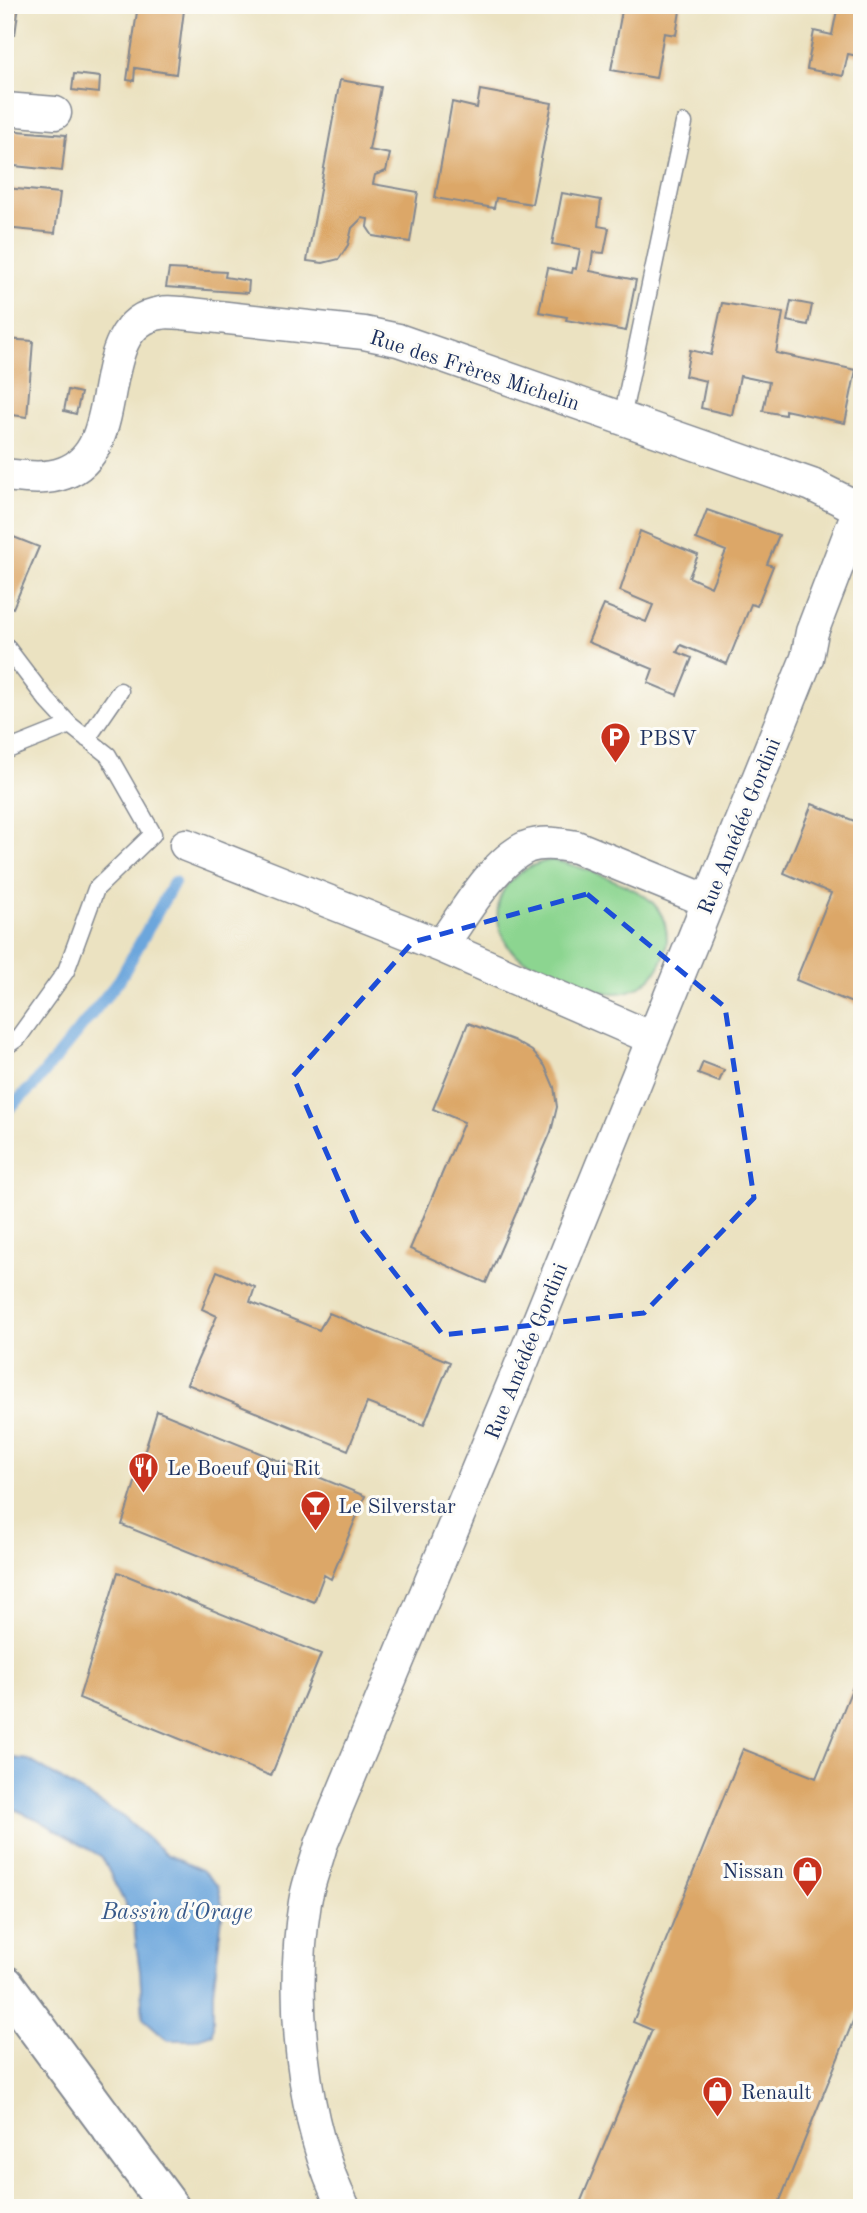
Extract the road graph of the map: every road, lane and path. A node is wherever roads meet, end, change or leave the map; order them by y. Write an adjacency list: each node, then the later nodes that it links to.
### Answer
1 (5, 109): 2 (street)
2 (55, 113)
3 (684, 123): 4 (lane)
4 (622, 418): 5 (street, Rue des Frères Michelin); 6 (street, Rue des Frères Michelin)
5 (5, 475)
6 (860, 509): 13 (street, Rue Amédée Gordini)
7 (5, 645): 9 (lane)
8 (120, 691): 10 (lane)
9 (70, 725): 10 (lane); 11 (lane)
10 (87, 738): 12 (lane)
11 (5, 751)
12 (170, 839): 14 (street); 16 (lane)
13 (708, 901): 14 (street); 15 (street, Rue Amédée Gordini)
14 (441, 946): 15 (street)
15 (652, 1038): 19 (street, Rue Amédée Gordini)
16 (5, 1047)
17 (5, 1985): 18 (main road)
18 (170, 2208)
19 (344, 2208)

